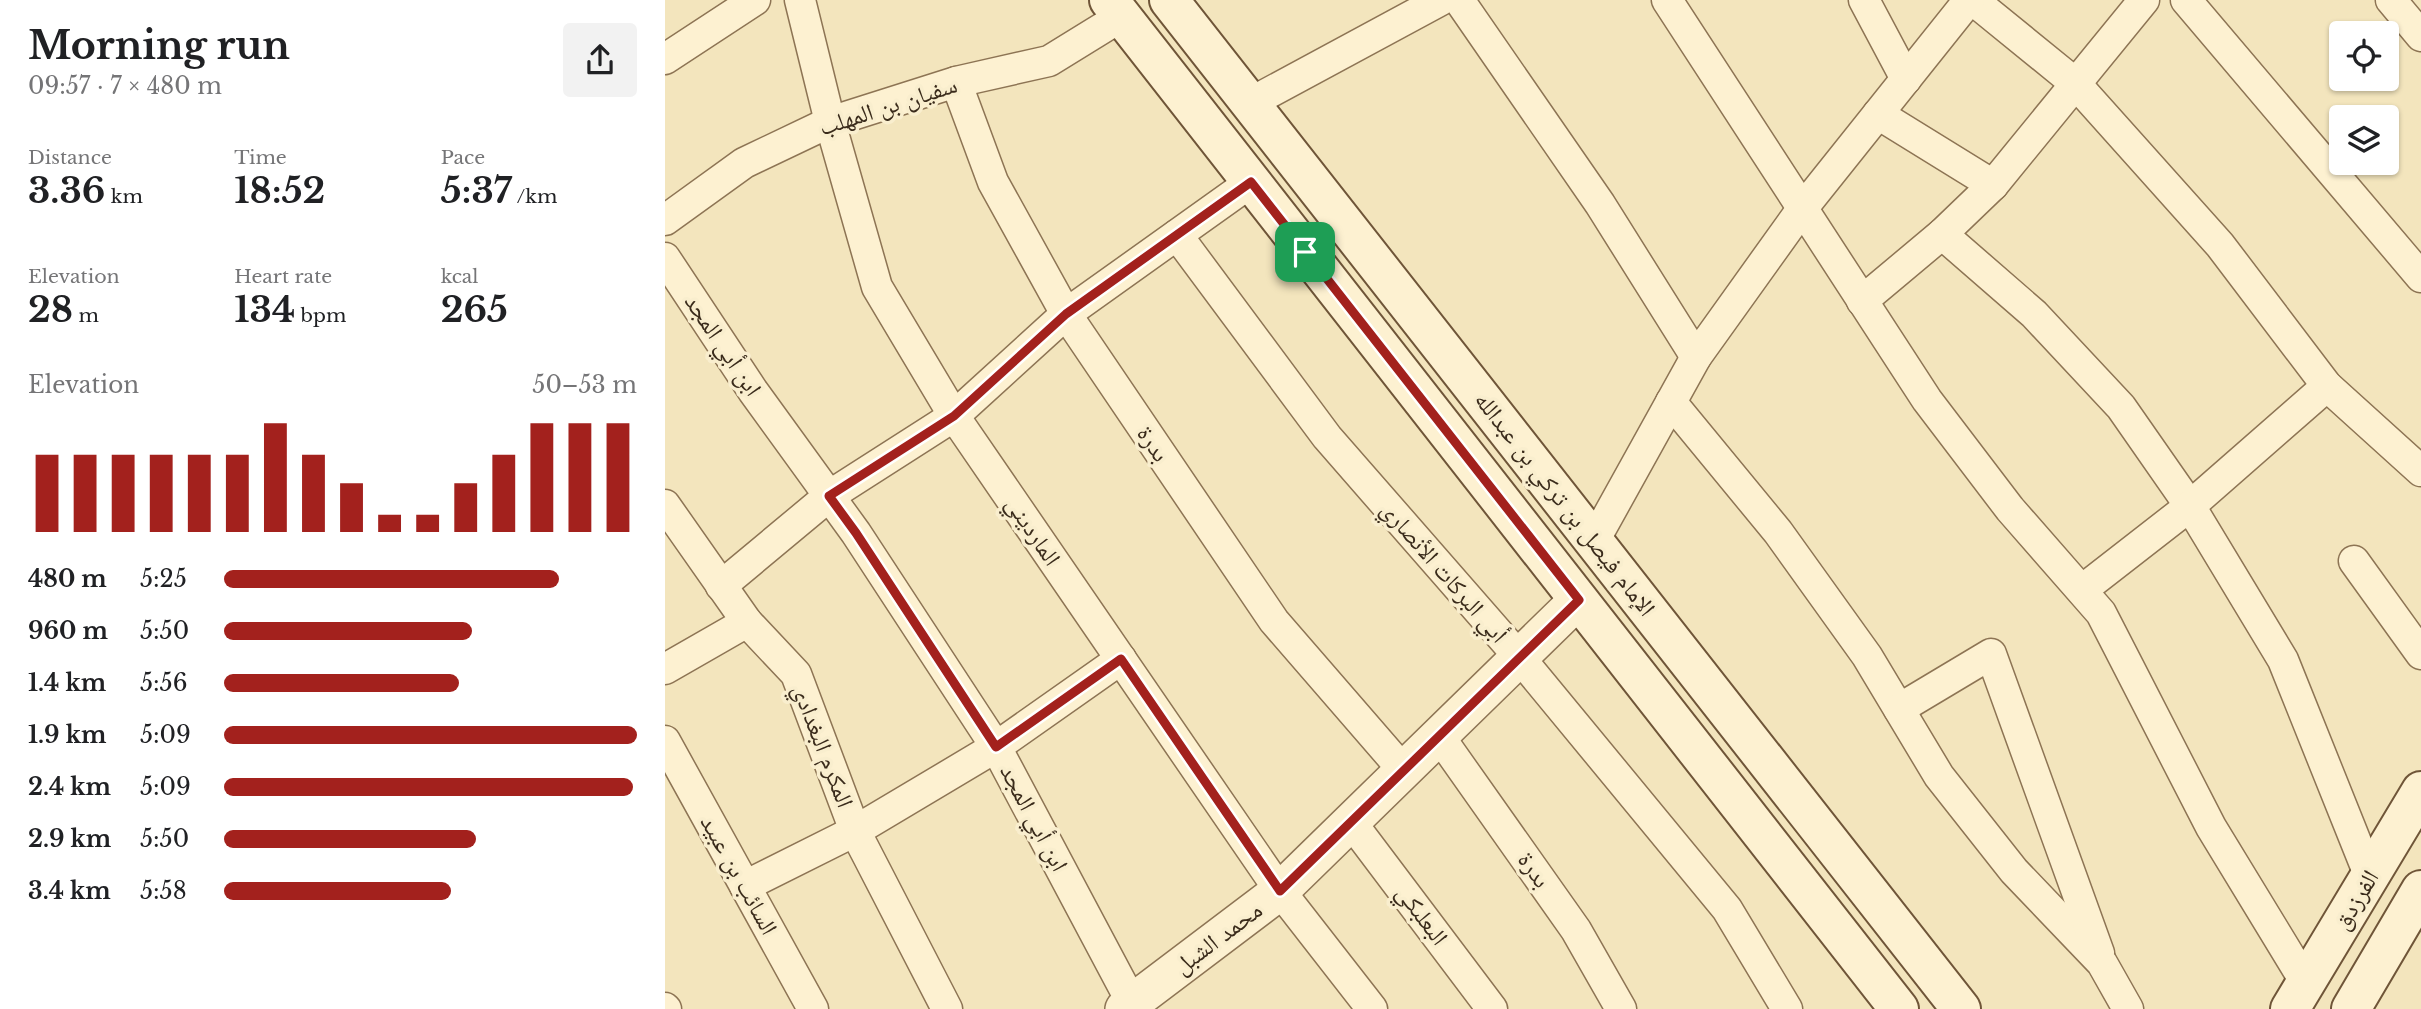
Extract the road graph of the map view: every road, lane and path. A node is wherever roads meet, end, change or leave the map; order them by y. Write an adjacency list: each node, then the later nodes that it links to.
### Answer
1 (755, 0): 14 (street)
2 (800, 0): 20 (street, المارديني)
3 (1169, 0): 18 (main road, الإمام فيصل بن تركي بن عبدالله)
4 (1441, 0): 18 (street)
5 (1459, 0): 31 (street)
6 (1667, 0): 23 (street)
7 (1864, 0): 15 (street)
8 (1971, 0): 15 (street); 17 (street)
9 (2144, 0): 17 (street)
10 (2186, 0): 28 (street)
11 (2391, 0): 13 (street)
12 (1115, 8): 16 (street, سفيان بن المهلب); 21 (main road, الإمام فيصل بن تركي بن عبدالله)
13 (2421, 36)
14 (668, 51)
15 (1906, 79): 19 (street)
16 (956, 82): 20 (street, سفيان بن المهلب); 30 (street, بدرة)
17 (2075, 83): 22 (street); 32 (street)
18 (1250, 103): 39 (main road, الإمام فيصل بن تركي بن عبدالله)
19 (1878, 114): 22 (street); 23 (street)
20 (830, 122): 24 (street, سفيان بن المهلب); 34 (street, المارديني)
21 (1251, 182): 26 (street); 43 (main road, الإمام فيصل بن تركي بن عبدالله)
22 (1993, 185): 25 (street)
23 (1802, 209): 29 (street); 31 (street)
24 (665, 220)
25 (1942, 234): 29 (street); 38 (street)
26 (1177, 235): 30 (street); 46 (street, أبي البركات الأنصاري)
27 (665, 258): 36 (street, ابن أبي المجد)
28 (2421, 277)
29 (1863, 301): 42 (street)
30 (1066, 314): 34 (street); 53 (street, بدرة)
31 (1696, 357): 33 (street)
32 (2327, 386): 35 (street); 38 (street)
33 (1671, 402): 39 (street); 49 (street)
34 (954, 416): 36 (street); 47 (street, المارديني)
35 (2421, 471)
36 (829, 496): 41 (street); 52 (street, ابن أبي المجد)
37 (665, 505): 41 (street, المكرم البغدادي)
38 (2190, 506): 42 (street); 57 (street)
39 (1594, 541): 71 (main road, الإمام فيصل بن تركي بن عبدالله)
40 (2354, 561): 45 (street)
41 (721, 586): 44 (street, المكرم البغدادي)
42 (2082, 590): 62 (street)
43 (1579, 600): 46 (street, محمد الشبل); 70 (main road, الإمام فيصل بن تركي بن عبدالله)
44 (747, 622): 48 (street); 56 (street, المكرم البغدادي)
45 (2421, 654)
46 (1520, 658): 50 (street, محمد الشبل); 69 (street, أبي البركات الأنصاري)
47 (1121, 659): 52 (street); 59 (street, المارديني)
48 (665, 669)
49 (1899, 709): 61 (street); 61 (street)
50 (1439, 736): 53 (street, محمد الشبل); 68 (street, بدرة)
51 (665, 741): 58 (street, السائب بن عبيد)
52 (996, 747): 56 (street); 63 (street, ابن أبي المجد)
53 (1404, 771): 55 (street, محمد الشبل)
54 (2421, 791): 57 (main road, الفرزدق)
55 (1351, 822): 59 (street, محمد الشبل); 67 (street, البعلبكي)
56 (855, 831): 58 (street); 65 (street, المكرم البغدادي)
57 (2370, 877): 62 (main road, الفرزدق)
58 (745, 886): 64 (street, السائب بن عبيد)
59 (1280, 891): 63 (street, محمد الشبل); 66 (street, المارديني)
60 (2419, 900): 73 (main road, الفرزدق)
61 (2102, 963): 72 (street)
62 (2298, 996)
63 (1128, 1006)
64 (813, 1009)
65 (947, 1009)
66 (1372, 1009)
67 (1492, 1009)
68 (1621, 1009)
69 (1787, 1009)
70 (1899, 1009)
71 (1961, 1009)
72 (2127, 1009)
73 (2351, 1009)

